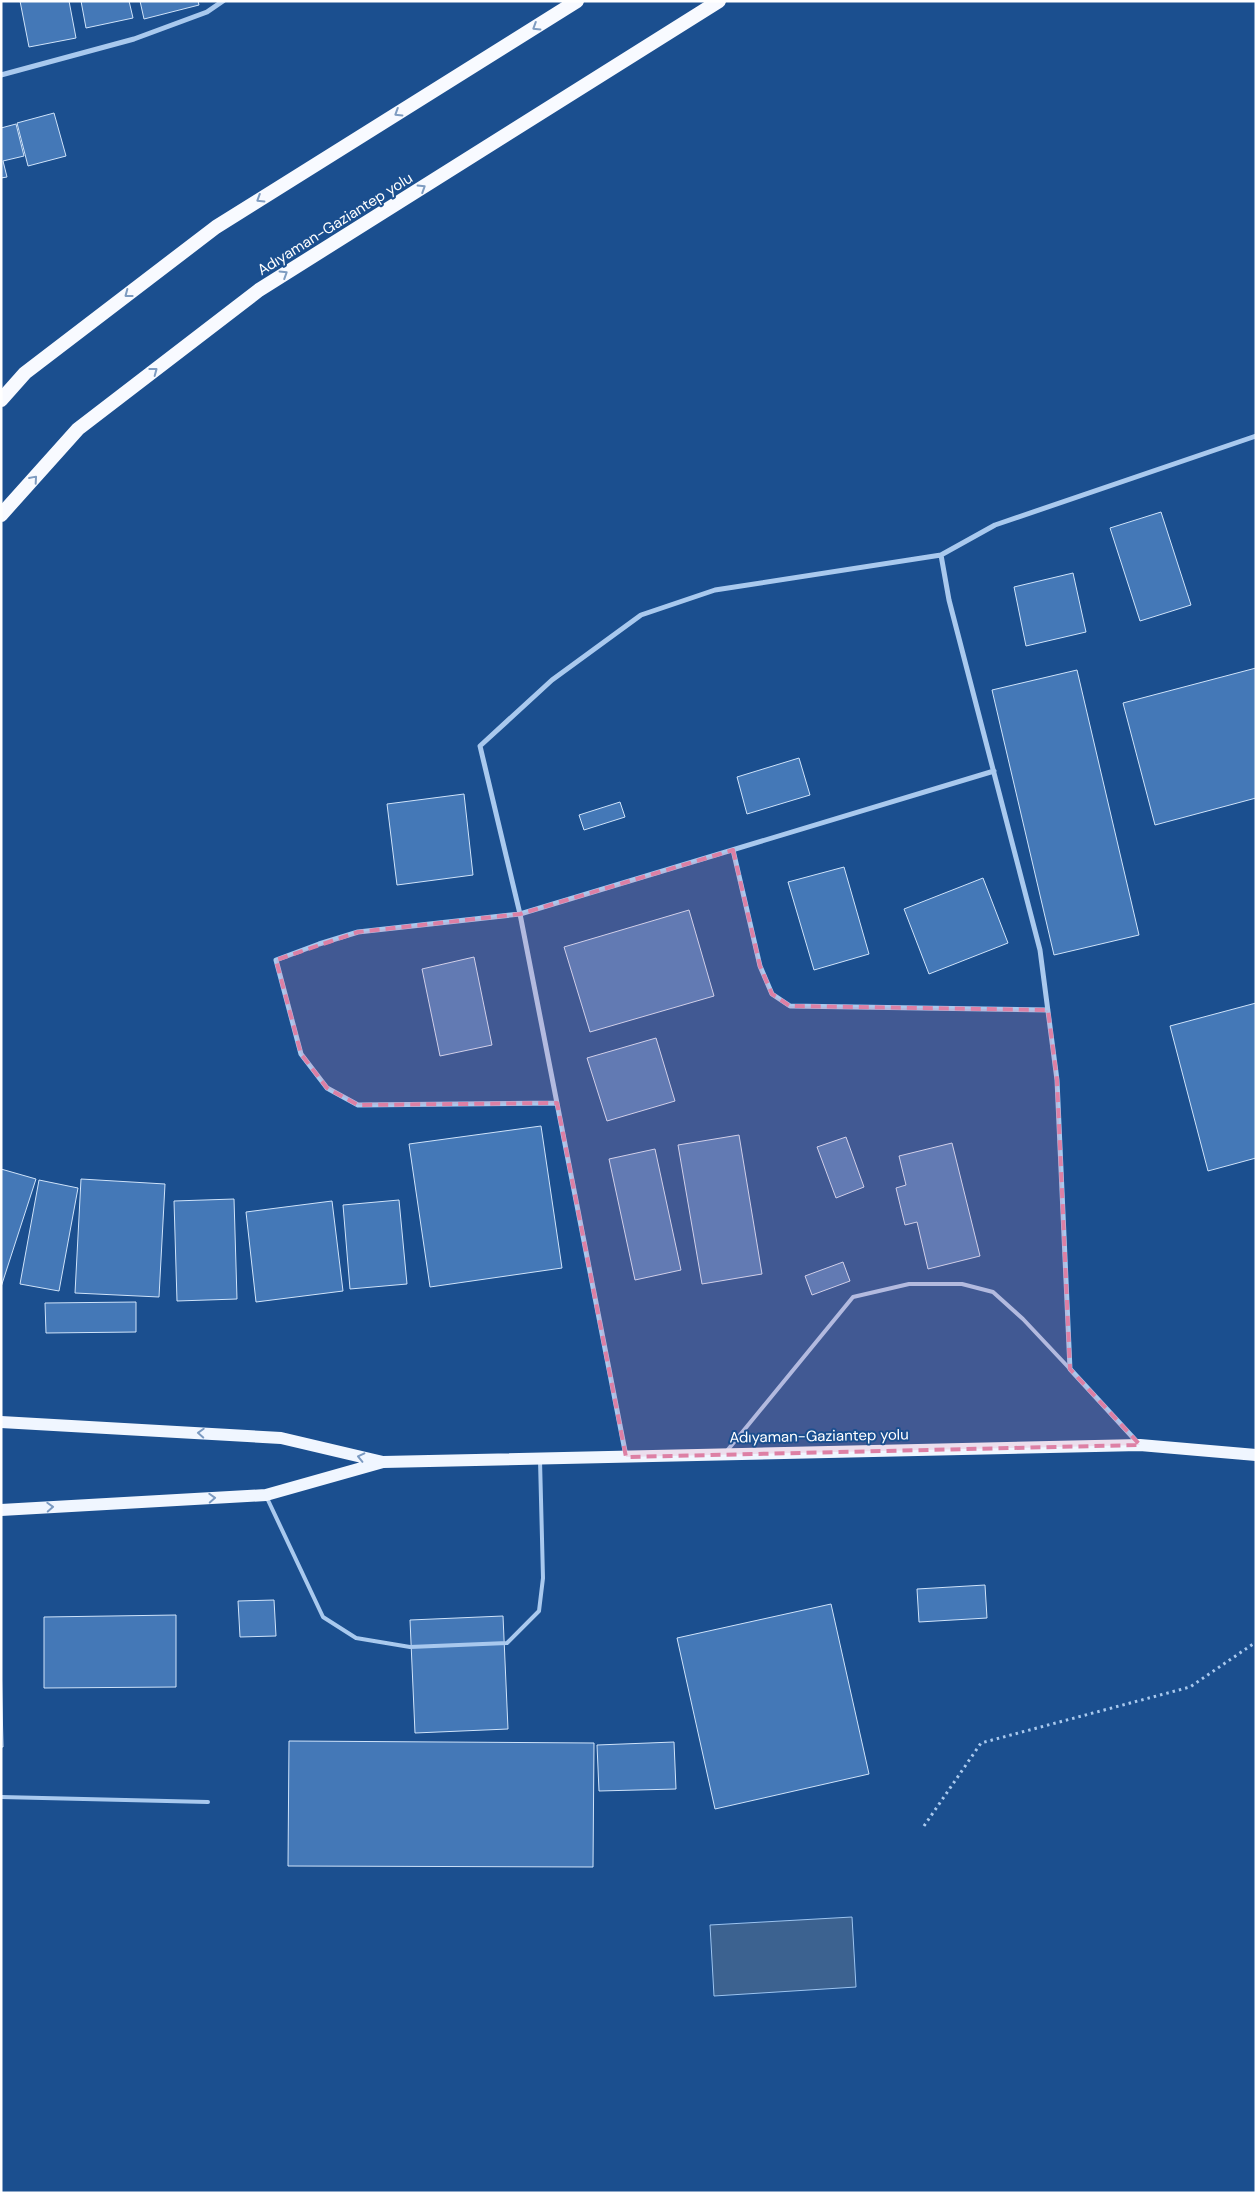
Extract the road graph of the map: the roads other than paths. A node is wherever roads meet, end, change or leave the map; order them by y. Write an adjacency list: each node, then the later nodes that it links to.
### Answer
1 (223, 1): 4 (street)
2 (577, 1): 5 (highway, one-way to 5)
3 (719, 1): 7 (highway, Adıyaman-Gaziantep yolu, one-way to 3)
4 (1, 75)
5 (1, 400)
6 (1256, 436): 8 (street)
7 (1, 516)
8 (941, 555): 9 (street); 11 (street)
9 (994, 771): 10 (street); 12 (street)
10 (733, 850): 11 (street); 12 (street)
11 (520, 914): 13 (street); 13 (street)
12 (1048, 1010): 14 (street)
13 (557, 1103): 19 (street)
14 (1070, 1369): 16 (street); 17 (lane)
15 (1, 1422): 21 (main road, one-way to 15)
16 (1140, 1445): 17 (main road, Adıyaman-Gaziantep yolu); 18 (main road, Adıyaman-Gaziantep yolu)
17 (724, 1454): 19 (main road, Adıyaman-Gaziantep yolu)
18 (1256, 1455)
19 (626, 1457): 20 (main road, Adıyaman-Gaziantep yolu)
20 (540, 1458): 21 (main road, Adıyaman-Gaziantep yolu); 22 (lane)
21 (382, 1462): 22 (main road)
22 (266, 1496): 23 (main road, one-way to 22)
23 (1, 1510)
24 (1, 1797): 25 (lane)
25 (208, 1802)

